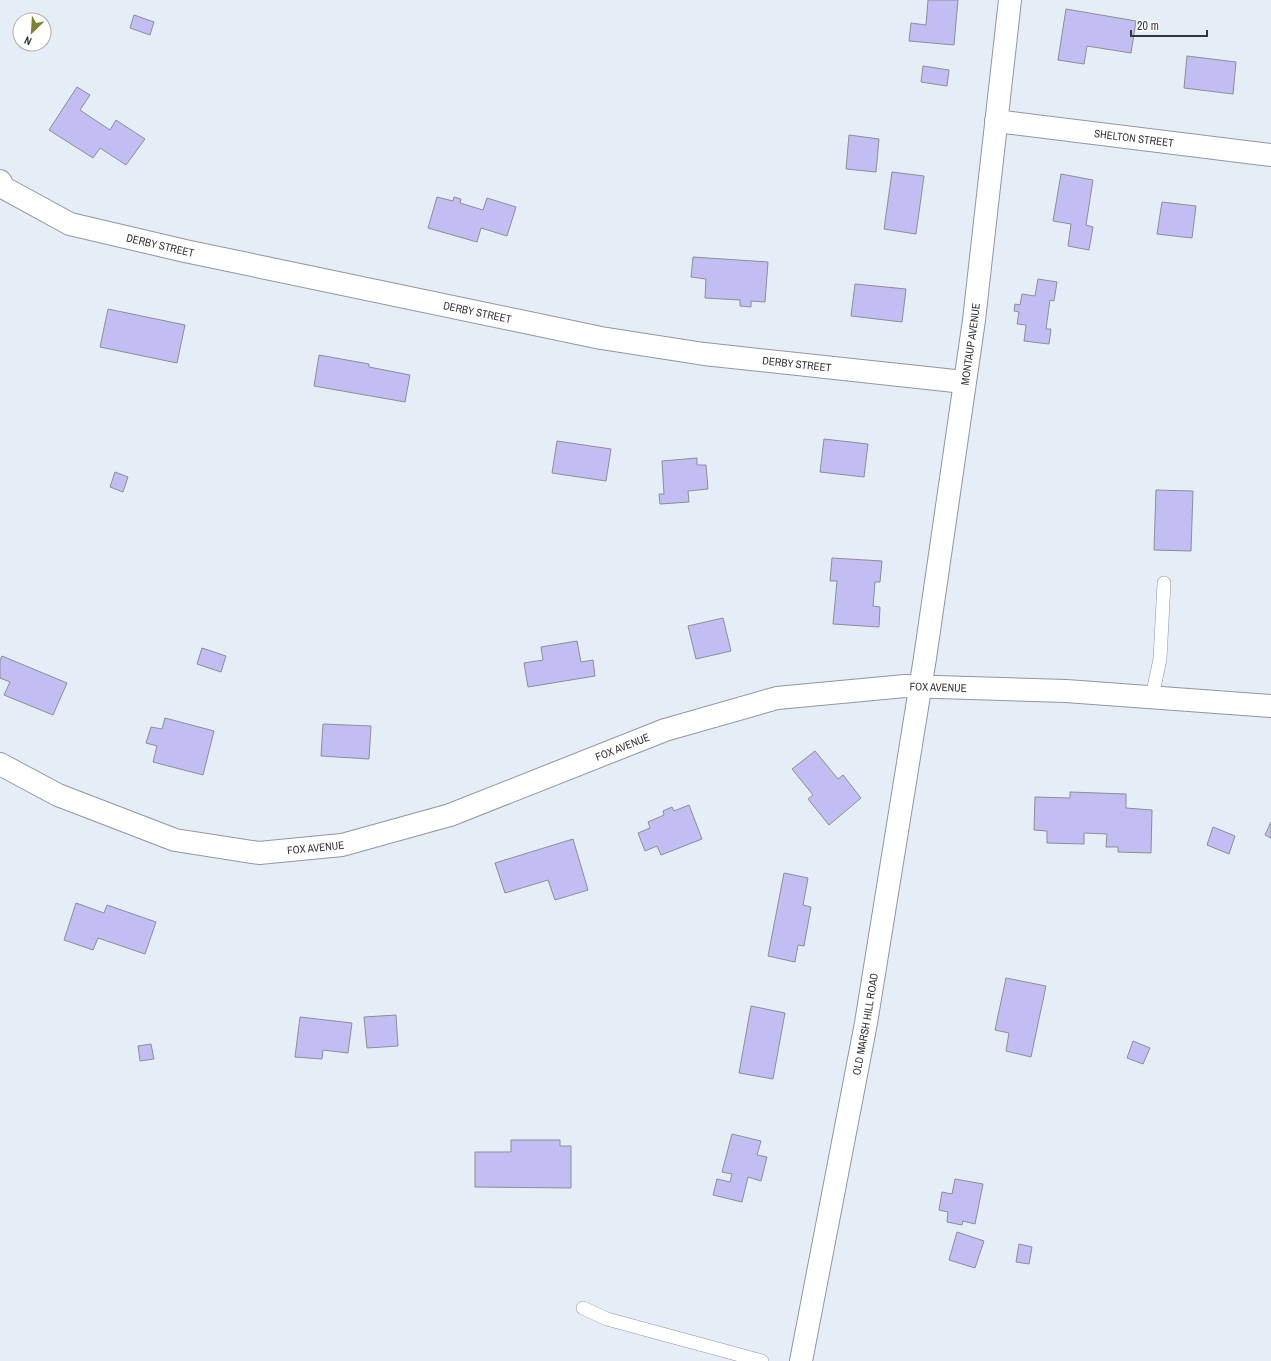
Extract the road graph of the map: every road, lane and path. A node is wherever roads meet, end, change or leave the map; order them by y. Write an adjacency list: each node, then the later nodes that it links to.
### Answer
1 (1010, 0): 2 (street, MONTAUP AVENUE)
2 (996, 122): 3 (street, SHELTON STREET); 5 (street, MONTAUP AVENUE)
3 (1271, 155)
4 (2, 184): 5 (street, DERBY STREET)
5 (964, 382): 7 (street, MONTAUP AVENUE)
6 (1164, 583): 8 (lane)
7 (920, 686): 8 (street, FOX AVENUE); 10 (street, FOX AVENUE); 13 (street, OLD MARSH HILL ROAD)
8 (1152, 697): 9 (street, FOX AVENUE)
9 (1271, 706)
10 (0, 764)
11 (583, 1308): 12 (lane)
12 (762, 1361)
13 (801, 1361)

